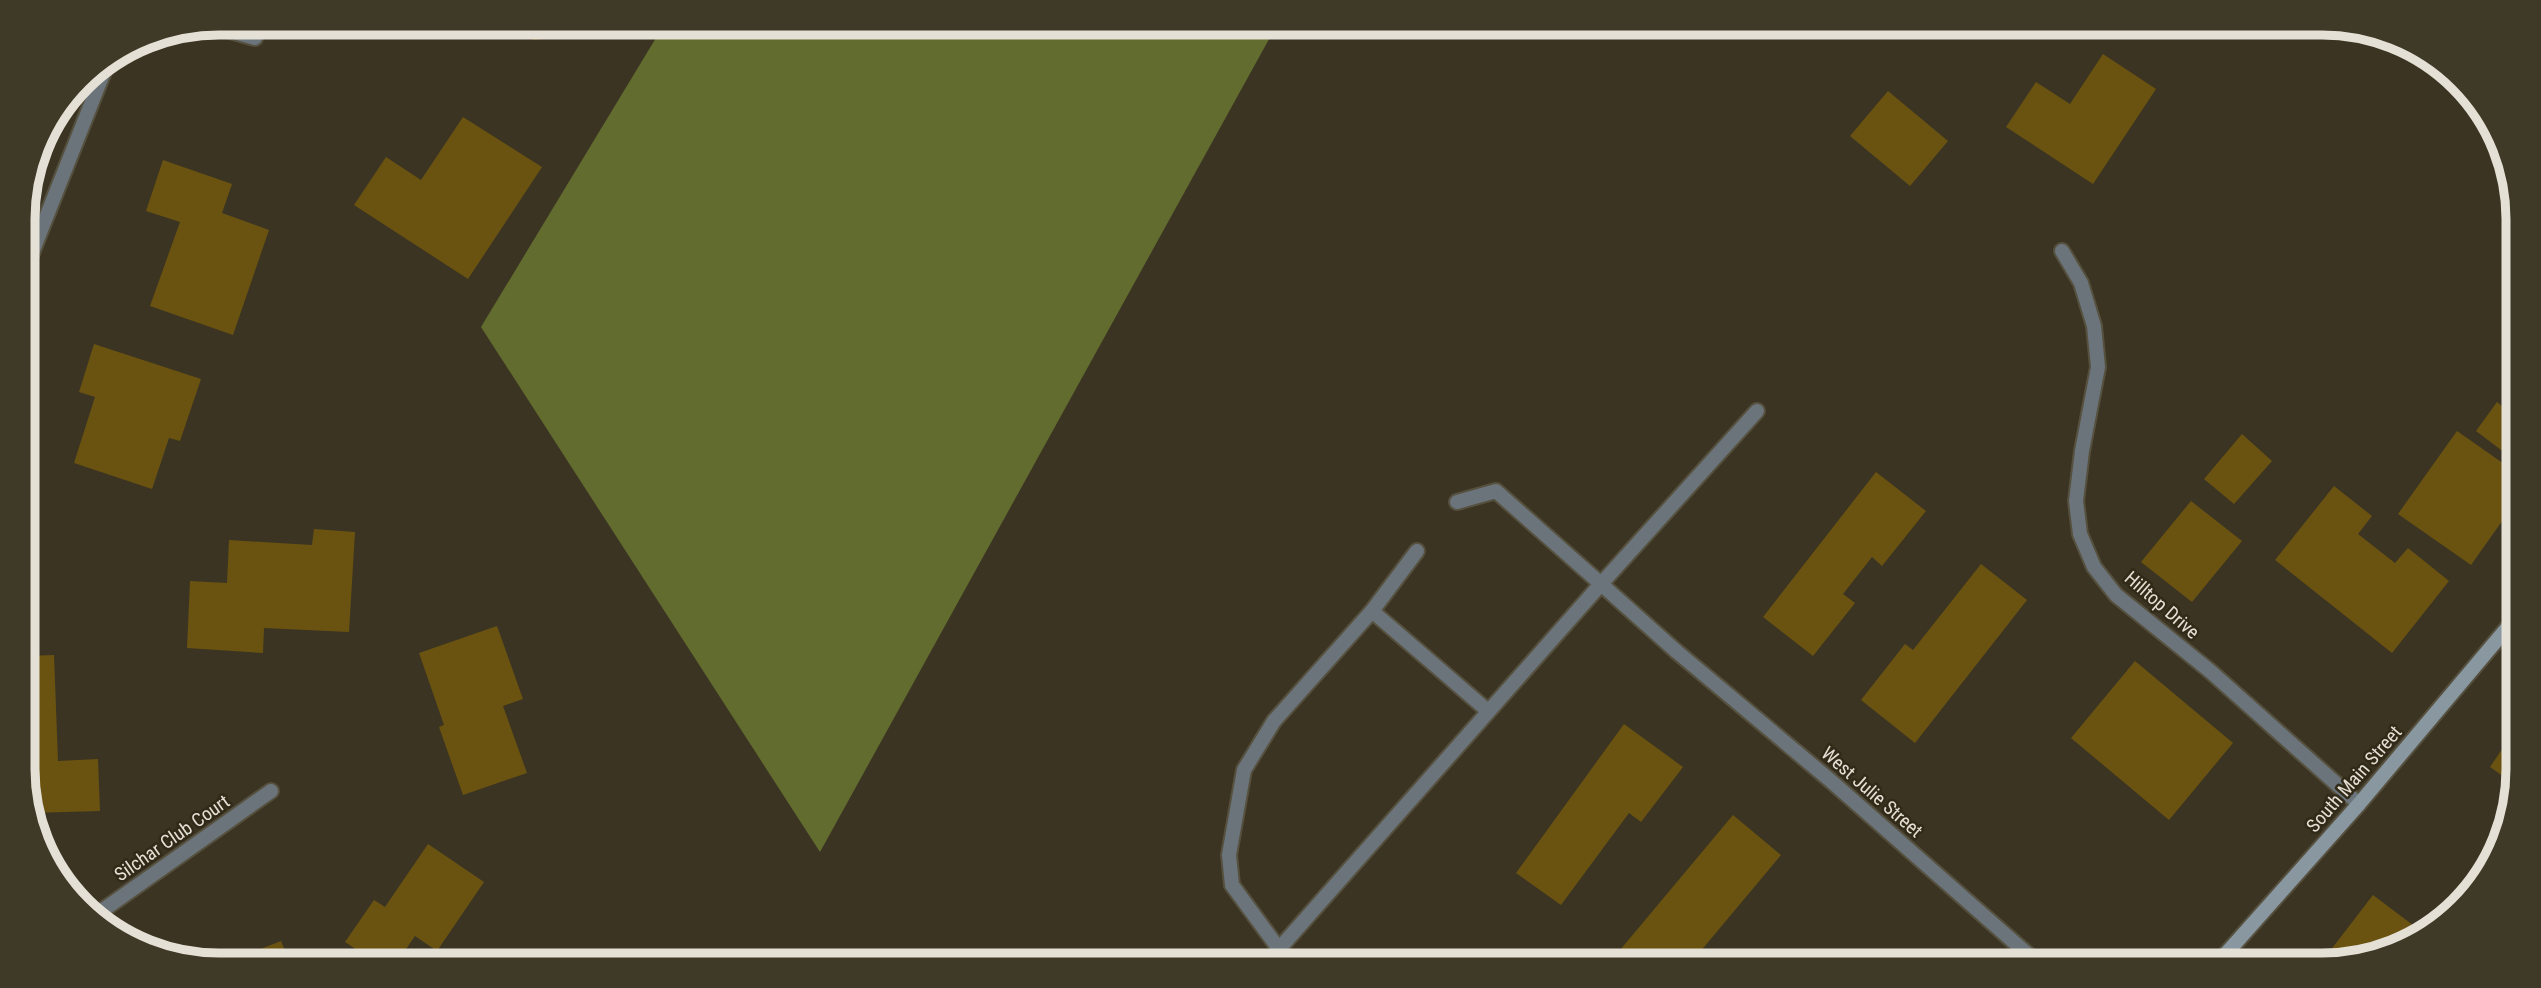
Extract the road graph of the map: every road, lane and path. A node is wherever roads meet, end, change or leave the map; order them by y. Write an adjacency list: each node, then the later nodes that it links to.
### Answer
1 (244, 35): 2 (street)
2 (255, 38)
3 (102, 77): 4 (street)
4 (35, 245)
5 (2062, 251): 14 (street, Hilltop Drive)
6 (1757, 411): 9 (street)
7 (1457, 502): 9 (street, West Julie Street)
8 (1417, 551): 10 (street)
9 (1601, 584): 12 (street); 18 (street, West Julie Street)
10 (1373, 611): 12 (street); 16 (street)
11 (2506, 629): 14 (main road, South Main Street)
12 (1488, 711): 16 (street)
13 (271, 791): 15 (street, Silchar Club Court)
14 (2359, 804): 19 (main road, South Main Street)
15 (102, 910)
16 (1279, 949): 17 (street)
17 (1276, 953)
18 (2026, 953)
19 (2227, 953)

